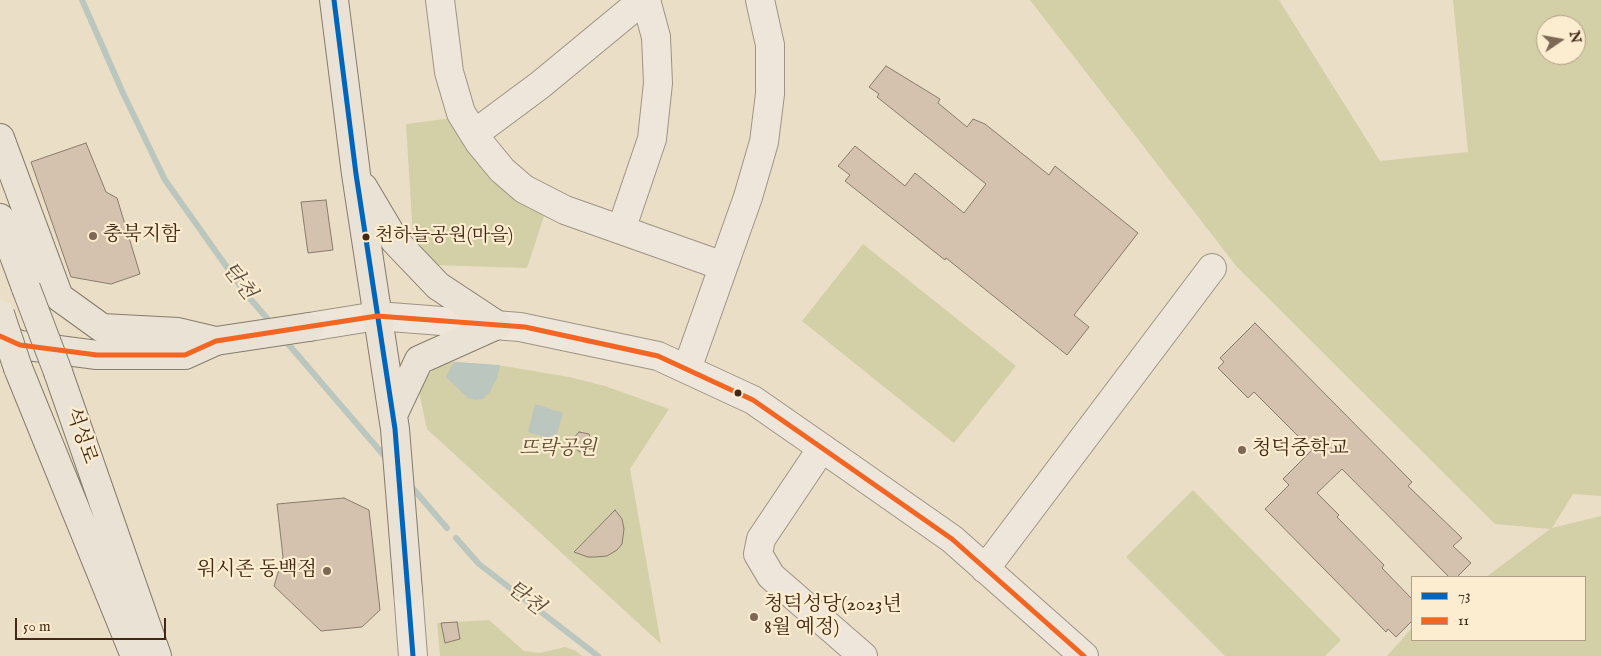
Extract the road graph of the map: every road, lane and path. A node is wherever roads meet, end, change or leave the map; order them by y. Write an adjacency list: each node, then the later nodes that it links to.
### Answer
1 (334, 0): 7 (main road)
2 (440, 0): 5 (street)
3 (645, 0): 5 (street); 9 (street)
4 (760, 0): 10 (street)
5 (474, 134): 9 (street)
6 (0, 138): 17 (main road)
7 (356, 174): 13 (main road); 14 (main road)
8 (0, 218): 24 (main road, 석성로, bridge)
9 (621, 230): 10 (street)
10 (723, 266): 18 (street)
11 (1212, 268): 21 (street)
12 (0, 314): 23 (main road, 석성로, bridge)
13 (377, 316): 14 (street); 15 (street); 19 (main road)
14 (497, 325): 18 (street); 19 (main road)
15 (309, 326): 17 (main road)
16 (0, 336): 17 (main road)
17 (216, 341)
18 (687, 369): 20 (street)
19 (394, 422): 22 (main road)
20 (822, 448): 21 (street); 26 (street)
21 (985, 568): 27 (street)
22 (408, 591): 25 (street)
23 (136, 656)
24 (157, 656)
25 (413, 656)
26 (863, 656)
27 (1084, 656)

